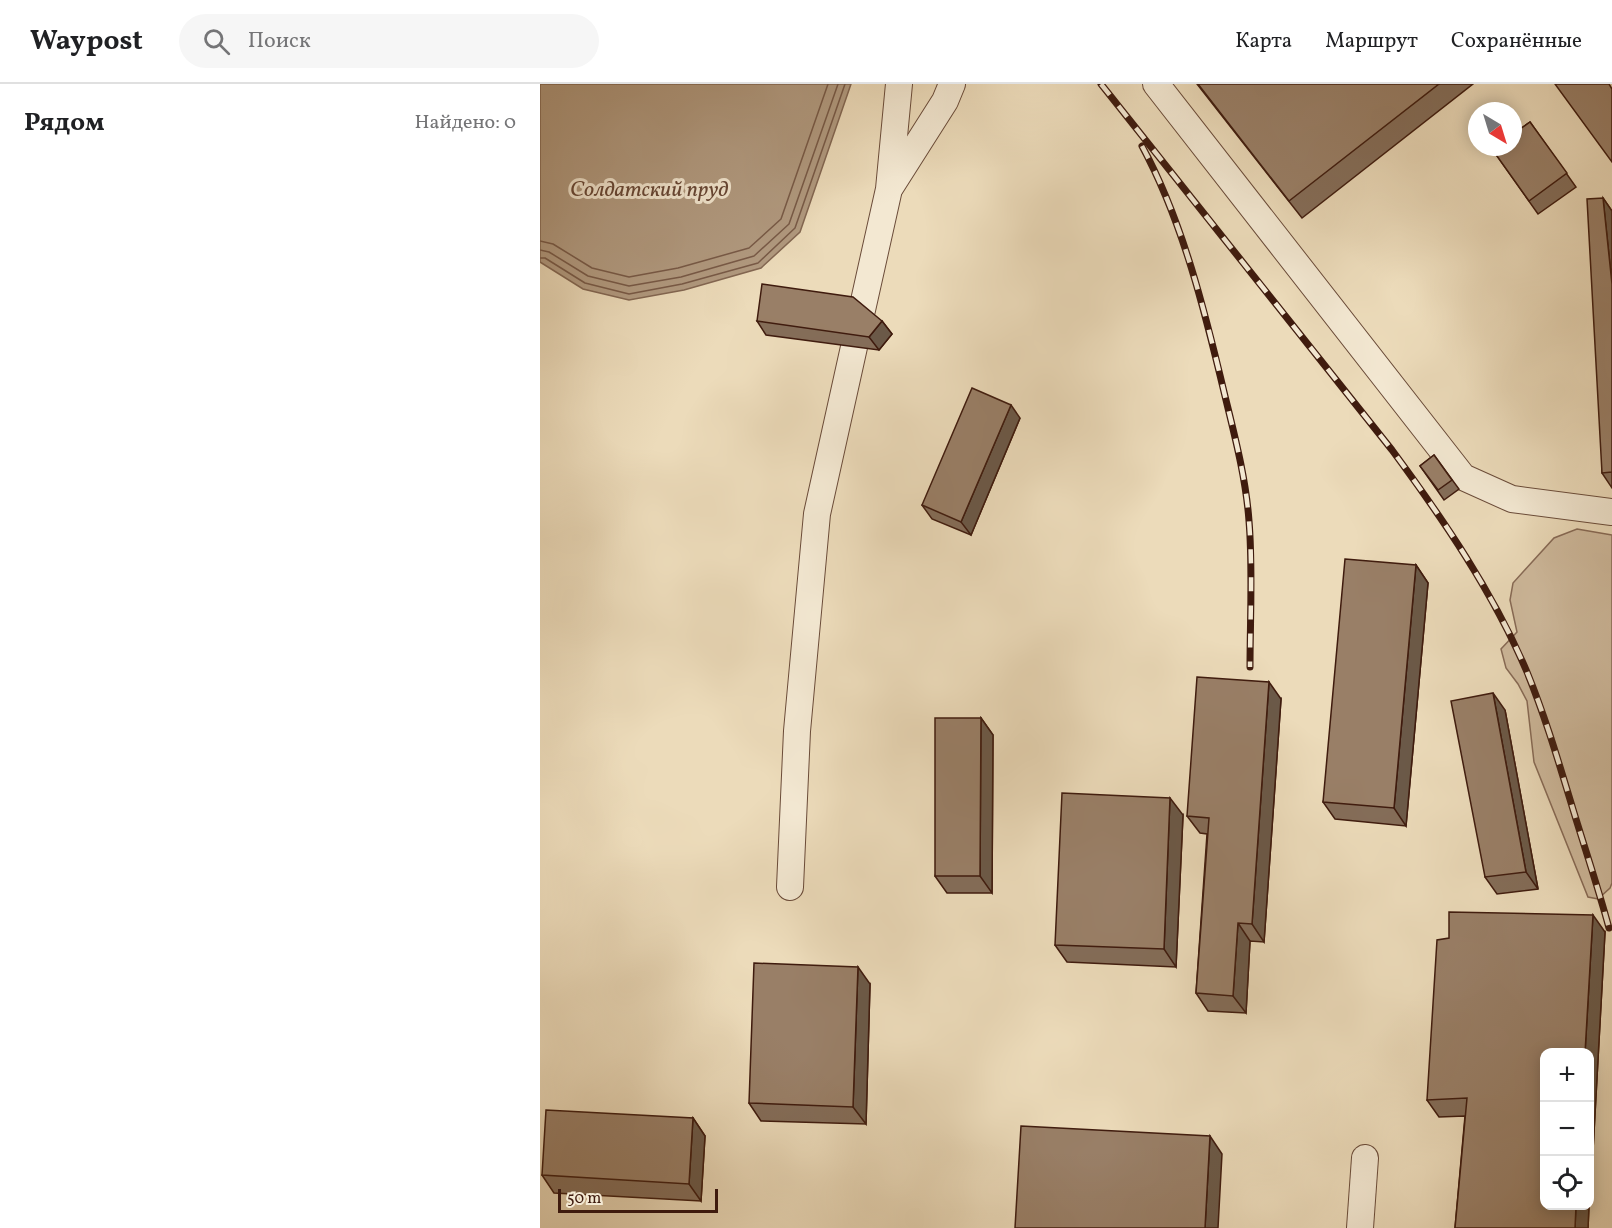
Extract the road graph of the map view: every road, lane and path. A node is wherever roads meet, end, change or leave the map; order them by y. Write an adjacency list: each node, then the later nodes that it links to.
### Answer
1 (899, 84): 4 (lane)
2 (952, 84): 4 (lane)
3 (1156, 84): 7 (lane)
4 (889, 189): 5 (lane)
5 (862, 310)
6 (854, 347): 8 (lane)
7 (1612, 512)
8 (790, 887)
9 (1365, 1158): 10 (lane)
10 (1360, 1228)

